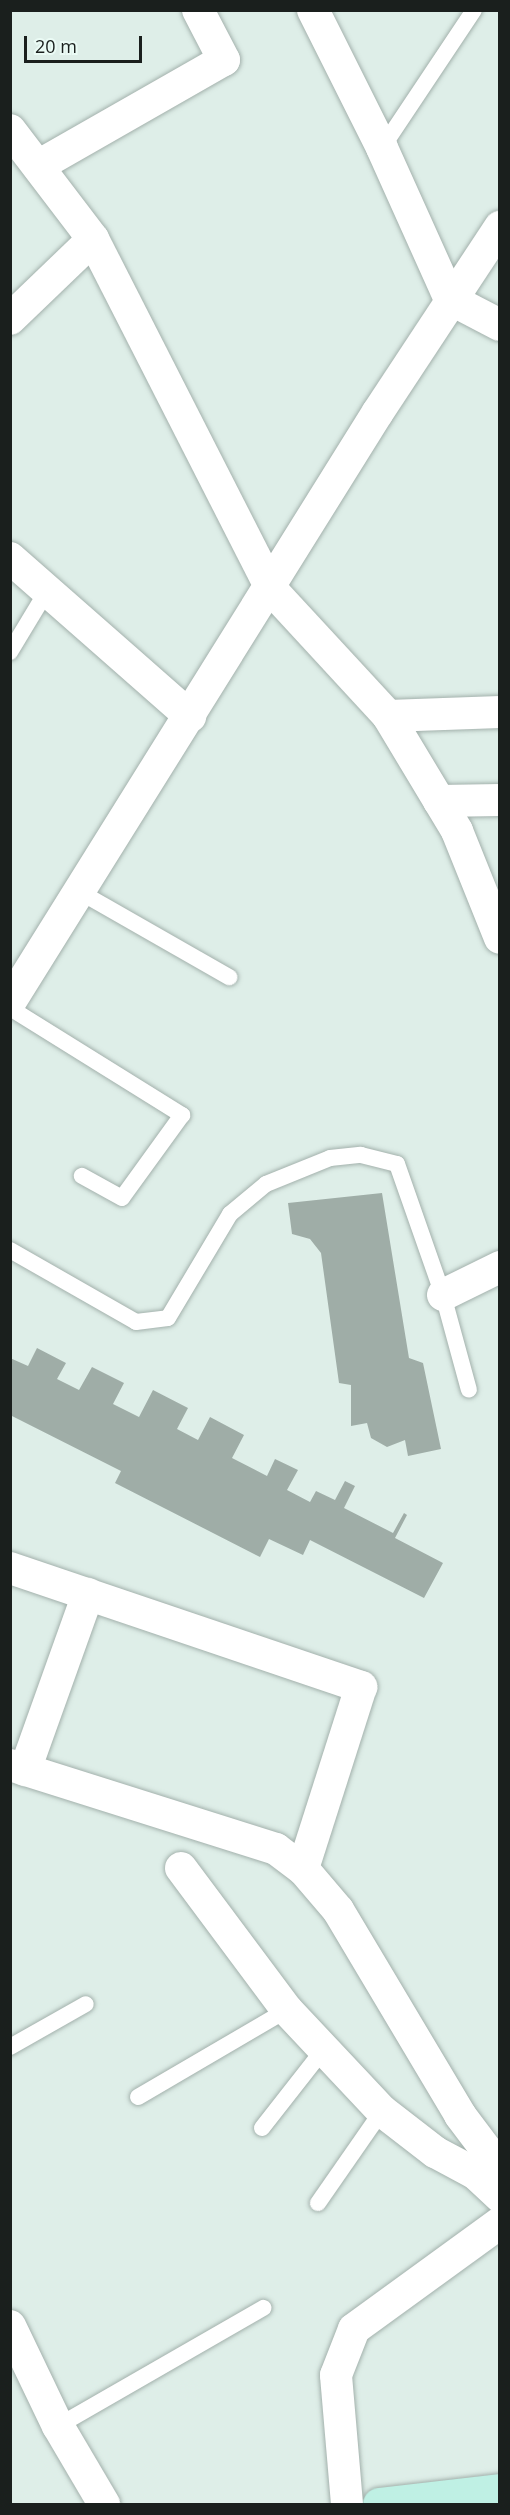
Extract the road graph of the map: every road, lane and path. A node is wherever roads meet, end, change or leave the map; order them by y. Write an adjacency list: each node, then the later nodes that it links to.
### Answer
1 (198, 10): 6 (street)
2 (313, 10): 5 (street)
3 (474, 10): 5 (lane)
4 (10, 130): 6 (street)
5 (382, 148): 9 (street)
6 (38, 166): 8 (street)
7 (500, 227): 9 (street)
8 (93, 239): 10 (street); 14 (street)
9 (450, 299): 11 (street); 14 (street)
10 (10, 319)
11 (500, 325)
12 (10, 558): 13 (street)
13 (48, 589): 15 (lane); 17 (street)
14 (271, 589): 17 (street); 18 (street)
15 (10, 652)
16 (500, 712): 18 (street)
17 (190, 716): 21 (street)
18 (388, 716): 20 (street)
19 (500, 800): 20 (street)
20 (439, 801): 22 (street)
21 (80, 892): 24 (lane); 25 (street)
22 (494, 910): 23 (street)
23 (500, 938)
24 (229, 976)
25 (10, 1002)
26 (10, 1008): 27 (lane)
27 (82, 1176)
28 (10, 1250): 30 (lane)
29 (500, 1267): 30 (street)
30 (443, 1295): 31 (lane)
31 (469, 1390)
32 (10, 1568): 33 (street)
33 (88, 1594): 34 (street); 36 (street)
34 (18, 1767): 36 (street)
35 (181, 1868): 38 (street)
36 (303, 1869): 44 (street)
37 (86, 2004): 39 (lane)
38 (287, 2010): 40 (street); 41 (lane)
39 (10, 2047)
40 (324, 2049): 42 (street); 43 (lane)
41 (138, 2097)
42 (382, 2111): 45 (street); 46 (lane)
43 (262, 2128)
44 (500, 2168)
45 (500, 2196)
46 (318, 2203)
47 (500, 2223): 53 (street)
48 (263, 2308): 50 (lane)
49 (10, 2326): 50 (street)
50 (58, 2426): 52 (street)
51 (489, 2495): 54 (street)
52 (104, 2505)
53 (347, 2505)
54 (379, 2505)

